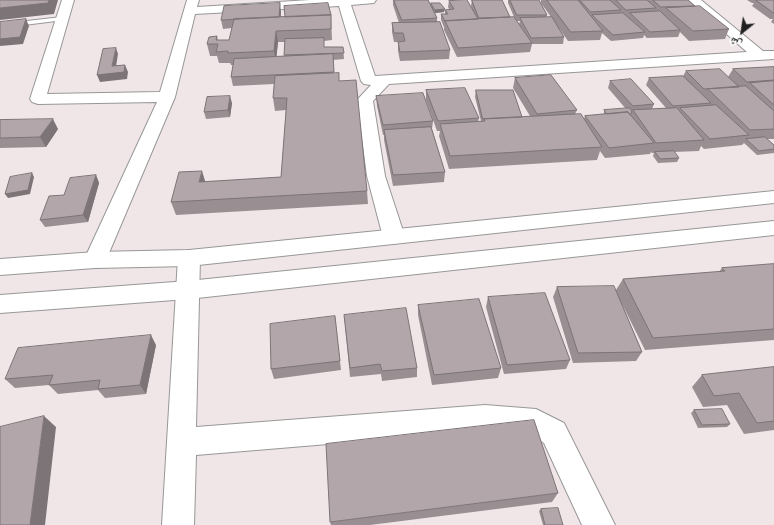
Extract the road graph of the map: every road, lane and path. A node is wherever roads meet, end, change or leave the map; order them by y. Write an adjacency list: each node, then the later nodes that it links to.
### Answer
1 (68, 0): 6 (street)
2 (370, 0): 4 (street)
3 (694, 0): 8 (street)
4 (344, 2): 5 (street); 9 (street)
5 (193, 9): 10 (street)
6 (62, 19): 7 (lane); 10 (street)
7 (0, 26)
8 (767, 55): 9 (street)
9 (384, 80): 13 (street)
10 (167, 97): 15 (street)
11 (774, 197): 13 (street)
12 (774, 228): 17 (street)
13 (394, 237): 14 (street)
14 (189, 258): 15 (street); 17 (street)
15 (95, 260): 16 (street)
16 (0, 267)
17 (188, 290): 18 (street); 19 (street)
18 (0, 304)
19 (182, 442): 20 (street); 21 (street)
20 (178, 525)
21 (599, 525)

